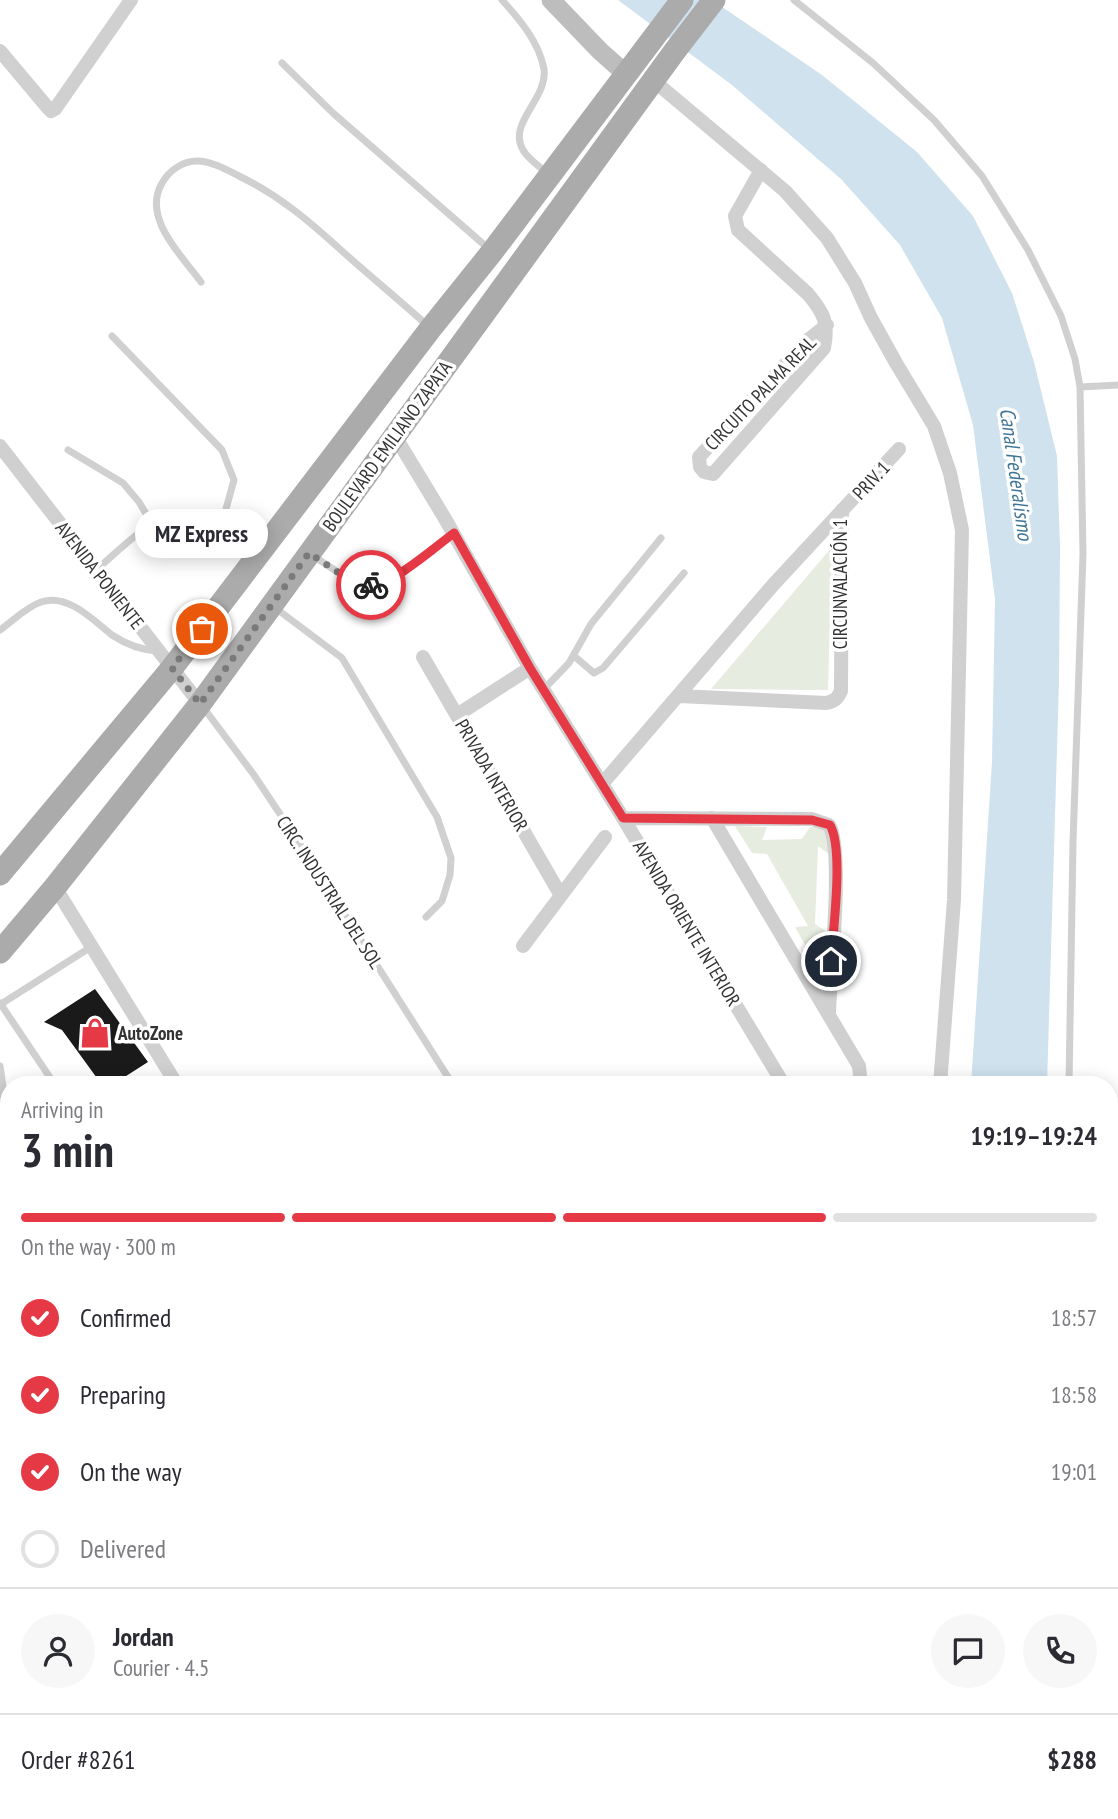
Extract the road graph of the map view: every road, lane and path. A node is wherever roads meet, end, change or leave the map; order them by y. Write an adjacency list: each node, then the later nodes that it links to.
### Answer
1 (131, 0): 7 (street)
2 (502, 0): 12 (lane)
3 (551, 0): 9 (main road)
4 (682, 0): 9 (main road, BOULEVARD EMILIANO ZAPATA)
5 (714, 0): 10 (main road, BOULEVARD EMILIANO ZAPATA)
6 (794, 0): 19 (lane)
7 (0, 51)
8 (282, 63): 13 (lane)
9 (627, 75): 12 (main road, BOULEVARD EMILIANO ZAPATA)
10 (654, 81): 11 (street); 22 (main road, BOULEVARD EMILIANO ZAPATA)
11 (761, 170): 15 (street, CIRCUITO PALMA REAL); 63 (street)
12 (550, 175): 13 (main road, BOULEVARD EMILIANO ZAPATA)
13 (492, 252): 16 (main road, BOULEVARD EMILIANO ZAPATA)
14 (201, 282): 16 (lane)
15 (827, 325): 20 (street, CIRCUITO PALMA REAL); 21 (street, CIRCUITO PALMA REAL)
16 (431, 328): 31 (main road, BOULEVARD EMILIANO ZAPATA)
17 (112, 336): 28 (lane)
18 (1118, 384): 19 (lane)
19 (1080, 387): 64 (lane)
20 (756, 398): 21 (street); 21 (street, CIRCUITO PALMA REAL)
21 (772, 410)
22 (395, 436): 29 (street, AVENIDA ORIENTE INTERIOR); 32 (main road, BOULEVARD EMILIANO ZAPATA)
23 (0, 446): 33 (street, AVENIDA PONIENTE)
24 (899, 449): 26 (street, PRIV. 1)
25 (68, 450): 27 (lane)
26 (842, 510): 42 (street, CIRCUNVALACIÓN 1); 42 (street, CIRCUNVALACIÓN 1)
27 (152, 524): 28 (lane); 33 (lane)
28 (221, 527): 31 (lane)
29 (454, 533): 32 (lane); 40 (street, AVENIDA ORIENTE INTERIOR)
30 (661, 538): 37 (lane)
31 (263, 550): 39 (main road, BOULEVARD EMILIANO ZAPATA)
32 (309, 553): 35 (main road, BOULEVARD EMILIANO ZAPATA)
33 (96, 570): 39 (street, AVENIDA PONIENTE)
34 (684, 573): 37 (lane)
35 (271, 604): 43 (main road, BOULEVARD EMILIANO ZAPATA); 52 (lane)
36 (0, 630): 39 (lane)
37 (574, 656): 41 (lane)
38 (423, 657): 44 (street, PRIVADA INTERIOR)
39 (166, 659): 43 (street, AVENIDA PONIENTE); 49 (main road, BOULEVARD EMILIANO ZAPATA)
40 (530, 668): 41 (street, AVENIDA ORIENTE INTERIOR); 44 (street)
41 (543, 690): 45 (street, AVENIDA ORIENTE INTERIOR)
42 (679, 696): 45 (street, CIRCUNVALACIÓN 1)
43 (200, 704): 50 (main road, BOULEVARD EMILIANO ZAPATA); 60 (lane, CIRC. INDUSTRIAL DEL SOL)
44 (457, 715): 51 (street, PRIVADA INTERIOR)
45 (602, 784): 46 (street, AVENIDA ORIENTE INTERIOR)
46 (623, 818): 47 (street); 61 (street, AVENIDA ORIENTE INTERIOR)
47 (712, 818): 57 (street); 57 (street)
48 (605, 837): 51 (street)
49 (0, 874)
50 (55, 887): 54 (street); 55 (main road, BOULEVARD EMILIANO ZAPATA)
51 (560, 894): 53 (street)
52 (426, 917)
53 (523, 946)
54 (91, 947): 56 (lane); 59 (street)
55 (0, 952)
56 (1, 1003): 58 (lane)
57 (829, 1012): 62 (street)
58 (49, 1076)
59 (171, 1076)
60 (447, 1076)
61 (779, 1076)
62 (861, 1076)
63 (941, 1076)
64 (1069, 1076)

